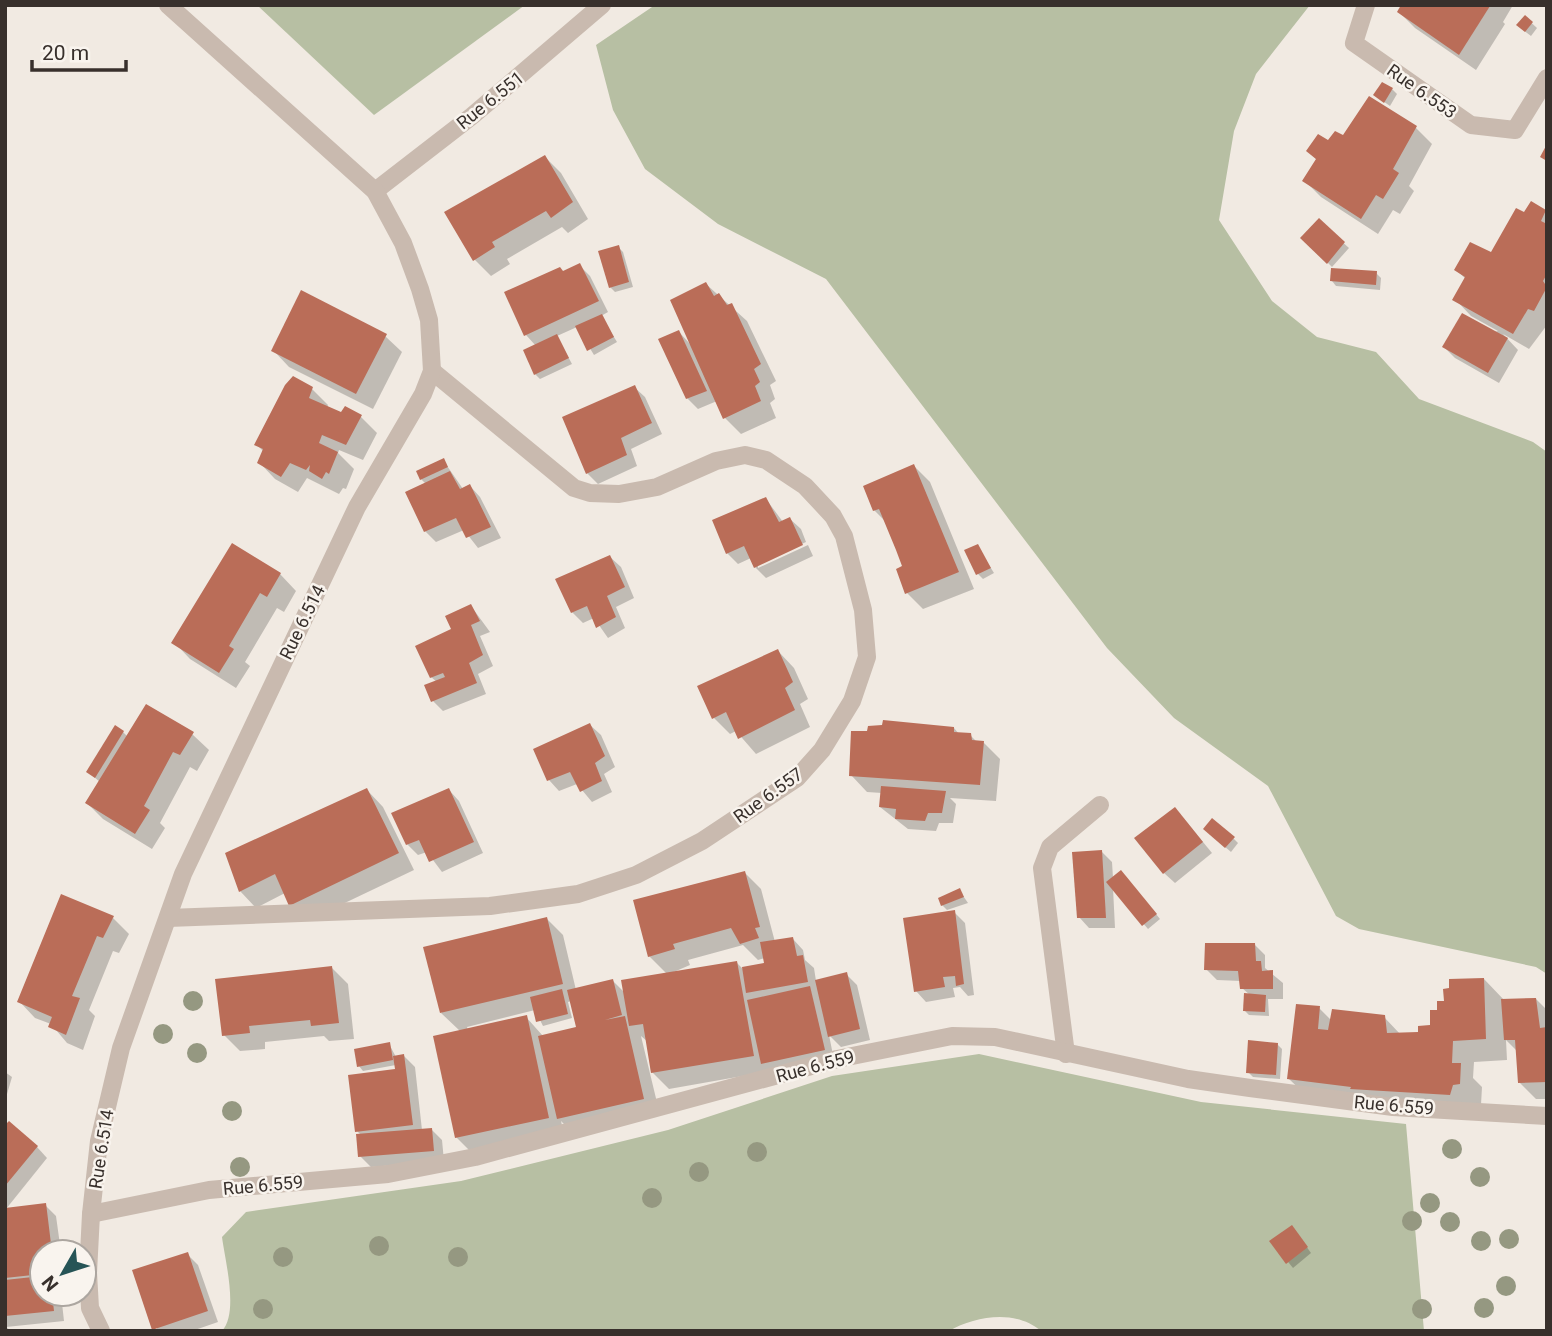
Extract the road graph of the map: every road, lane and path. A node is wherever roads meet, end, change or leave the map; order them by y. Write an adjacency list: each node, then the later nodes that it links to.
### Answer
1 (168, 5): 5 (street, Rue 6.514)
2 (602, 5): 5 (street, Rue 6.551)
3 (1366, 5): 4 (street, Rue 6.553)
4 (1547, 78)
5 (375, 191): 6 (street, Rue 6.514)
6 (432, 371): 8 (street, Rue 6.514); 8 (street, Rue 6.557)
7 (1100, 806): 9 (street)
8 (169, 918): 11 (street, Rue 6.514)
9 (1066, 1054): 10 (street, Rue 6.559); 11 (street, Rue 6.559)
10 (1547, 1116)
11 (91, 1214): 12 (street, Rue 6.514)
12 (101, 1331)

